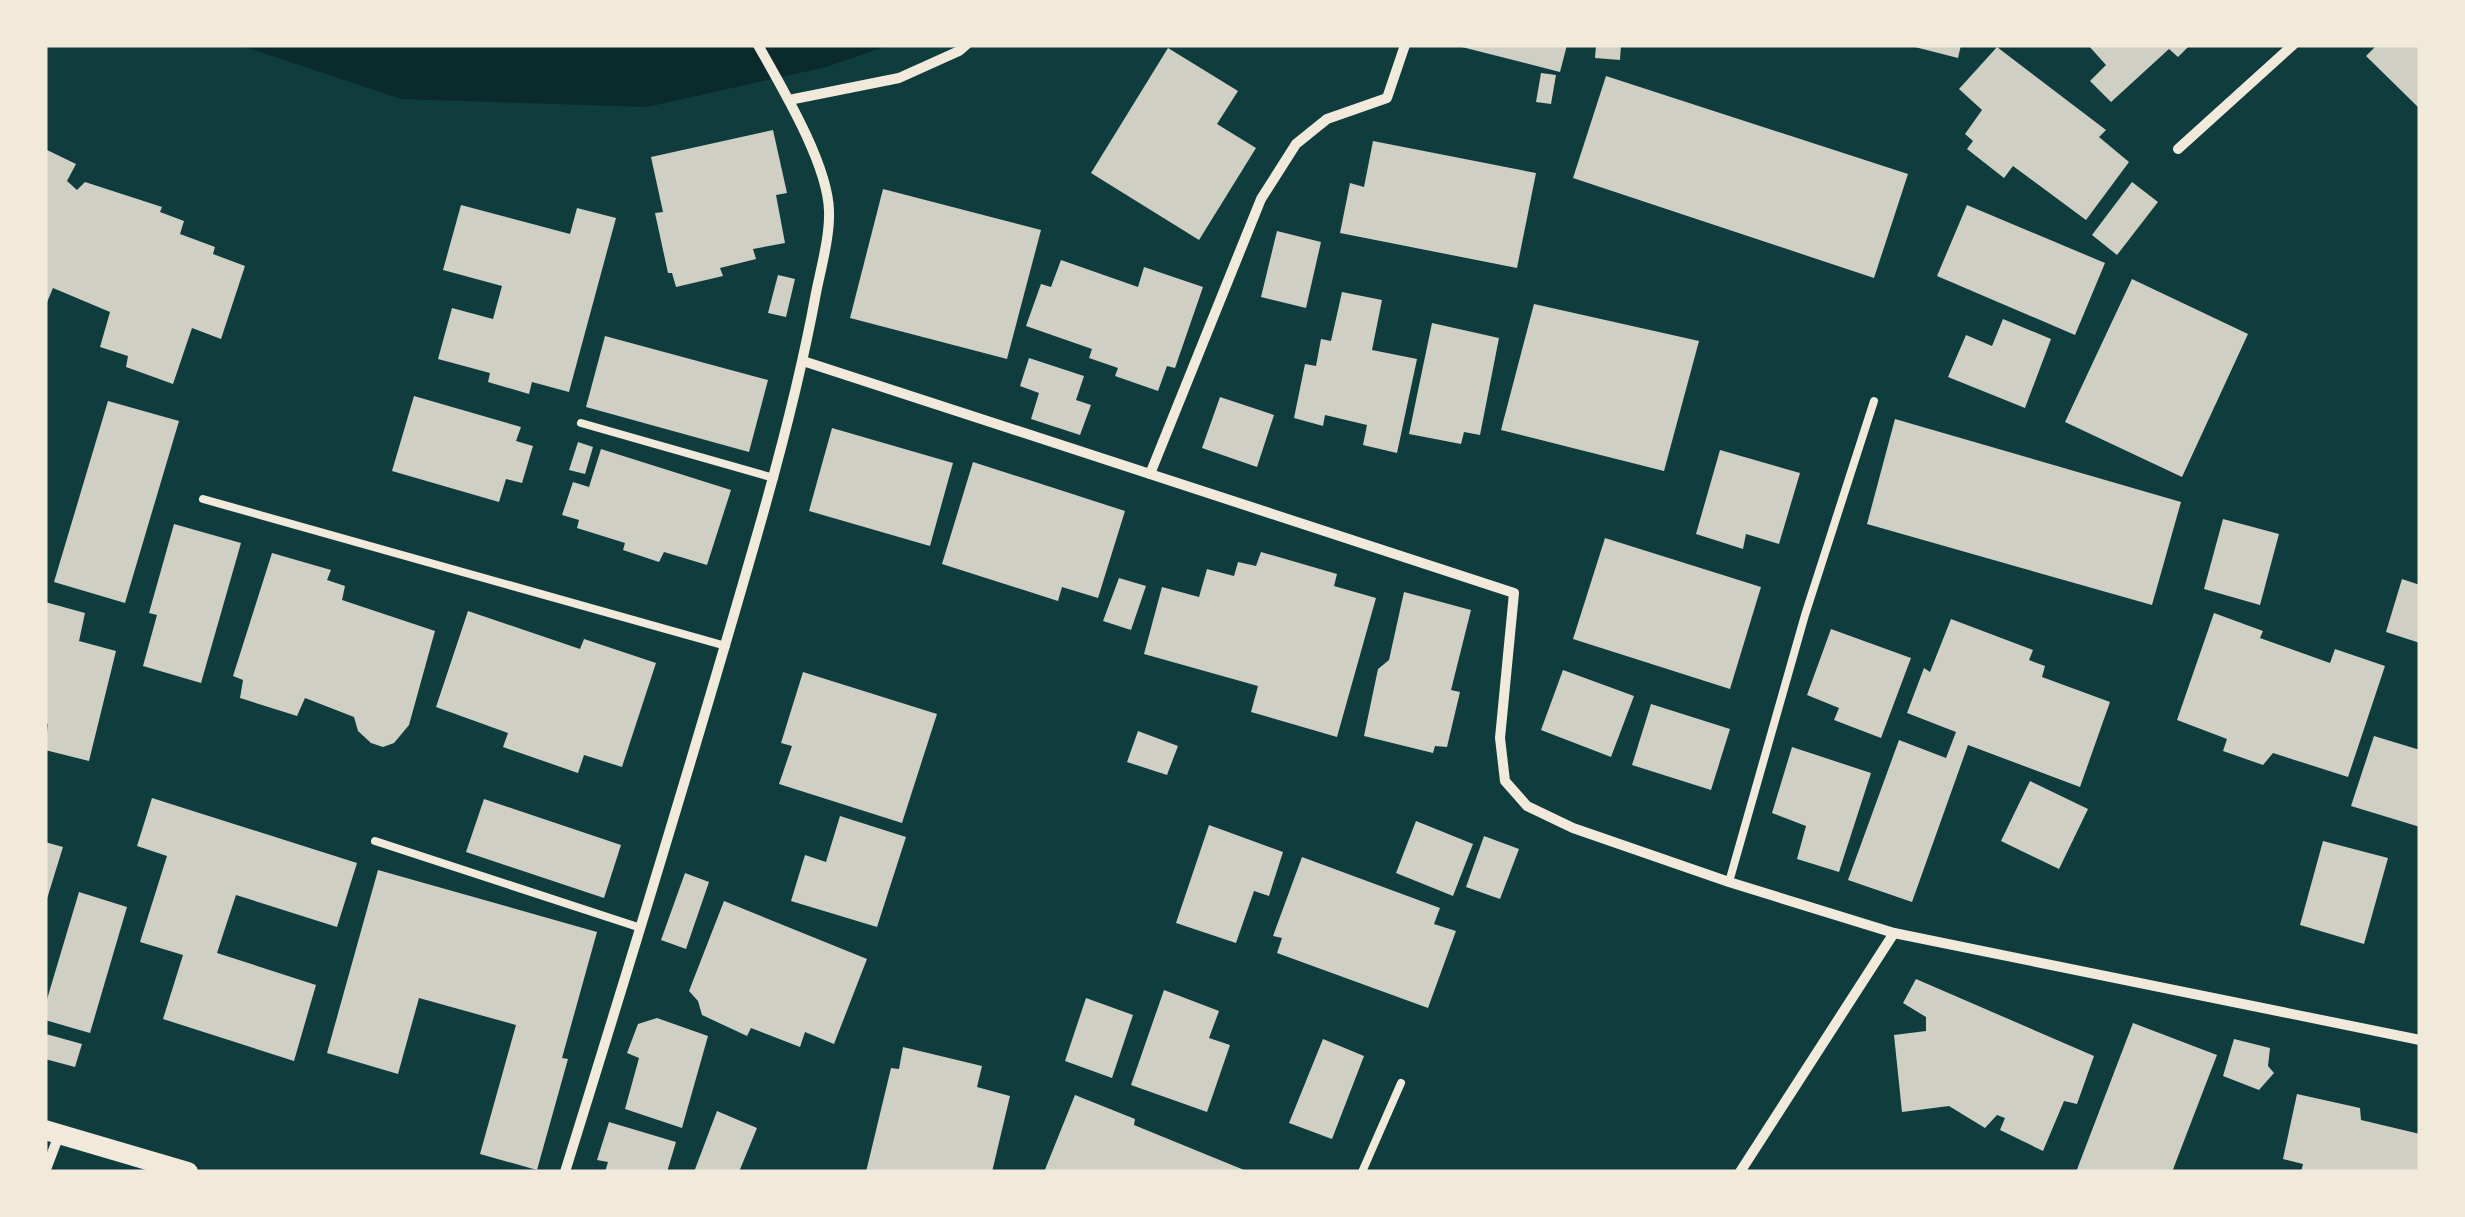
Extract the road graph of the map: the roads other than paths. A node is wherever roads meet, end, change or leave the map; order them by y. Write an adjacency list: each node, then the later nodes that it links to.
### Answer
1 (758, 45): 5 (street)
2 (966, 45): 5 (street)
3 (1406, 45): 10 (street)
4 (2293, 45): 6 (street)
5 (789, 100): 7 (street)
6 (2178, 150)
7 (804, 361): 10 (street); 11 (street)
8 (1874, 401): 15 (lane)
9 (581, 423): 11 (lane)
10 (1150, 474): 15 (street)
11 (774, 478): 13 (street)
12 (203, 499): 13 (lane)
13 (726, 646): 16 (street)
14 (376, 841): 16 (lane)
15 (1729, 882): 17 (street)
16 (641, 928): 23 (street)
17 (1894, 933): 18 (street); 25 (street)
18 (2420, 1040)
19 (1401, 1083): 24 (lane)
20 (52, 1132): 21 (street); 22 (main road)
21 (45, 1172)
22 (188, 1172)
23 (565, 1172)
24 (1362, 1172)
25 (1740, 1172)

